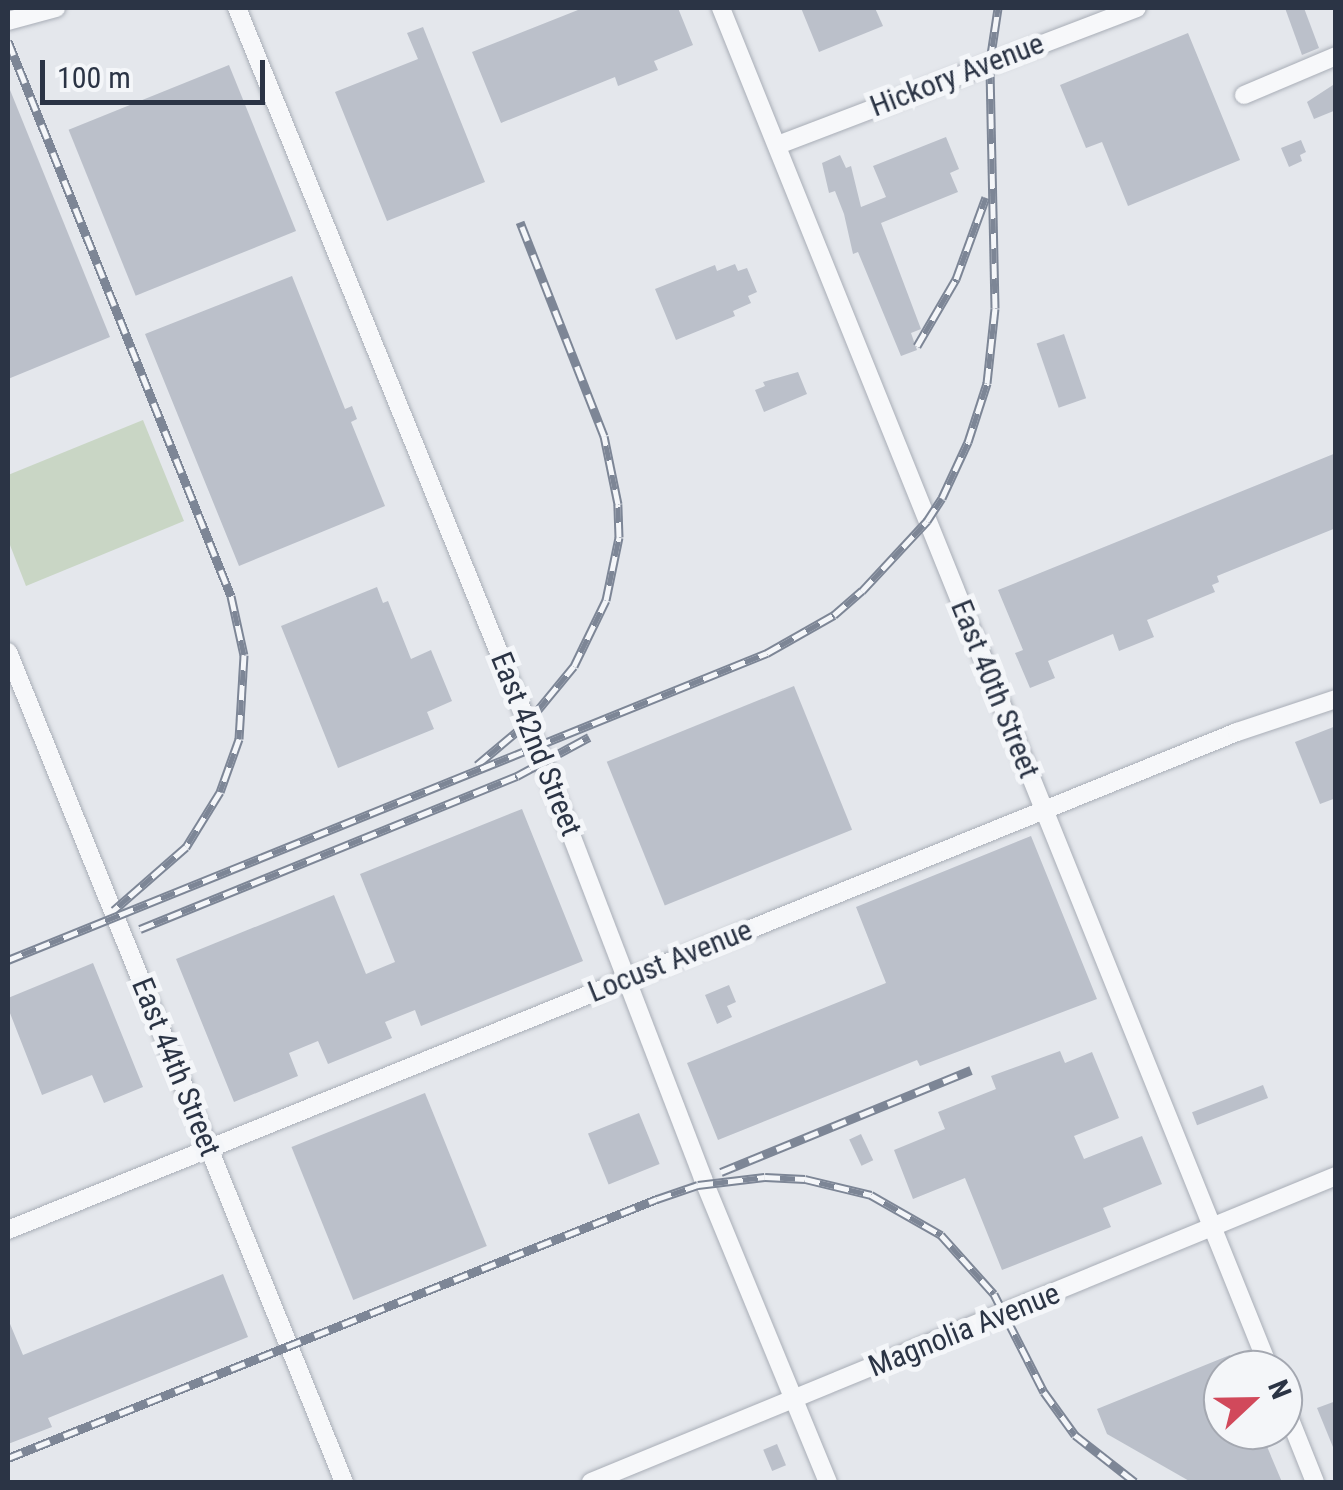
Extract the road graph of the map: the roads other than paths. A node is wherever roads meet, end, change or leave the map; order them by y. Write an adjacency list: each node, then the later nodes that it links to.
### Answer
1 (56, 8): 5 (street)
2 (237, 8): 12 (street, East 42nd Street)
3 (722, 8): 8 (street, East 40th Street)
4 (1138, 8): 8 (street, Hickory Avenue)
5 (8, 21)
6 (1336, 56): 7 (street)
7 (1244, 95)
8 (778, 144): 11 (street, East 40th Street)
9 (8, 652): 13 (street, East 44th Street)
10 (1336, 699): 11 (street, Locust Avenue)
11 (1044, 810): 12 (street, Locust Avenue); 15 (street, East 40th Street)
12 (628, 978): 13 (street, Locust Avenue); 18 (street, East 42nd Street)
13 (210, 1148): 16 (street, Locust Avenue); 20 (street, East 44th Street)
14 (1336, 1176): 15 (street, Magnolia Avenue)
15 (1214, 1228): 17 (street, East 40th Street); 18 (street, Magnolia Avenue)
16 (8, 1230)
17 (1262, 1350)
18 (795, 1400): 21 (street, Magnolia Avenue); 22 (street, East 42nd Street)
19 (1302, 1450): 23 (street)
20 (344, 1482)
21 (591, 1482)
22 (828, 1482)
23 (1315, 1482)

